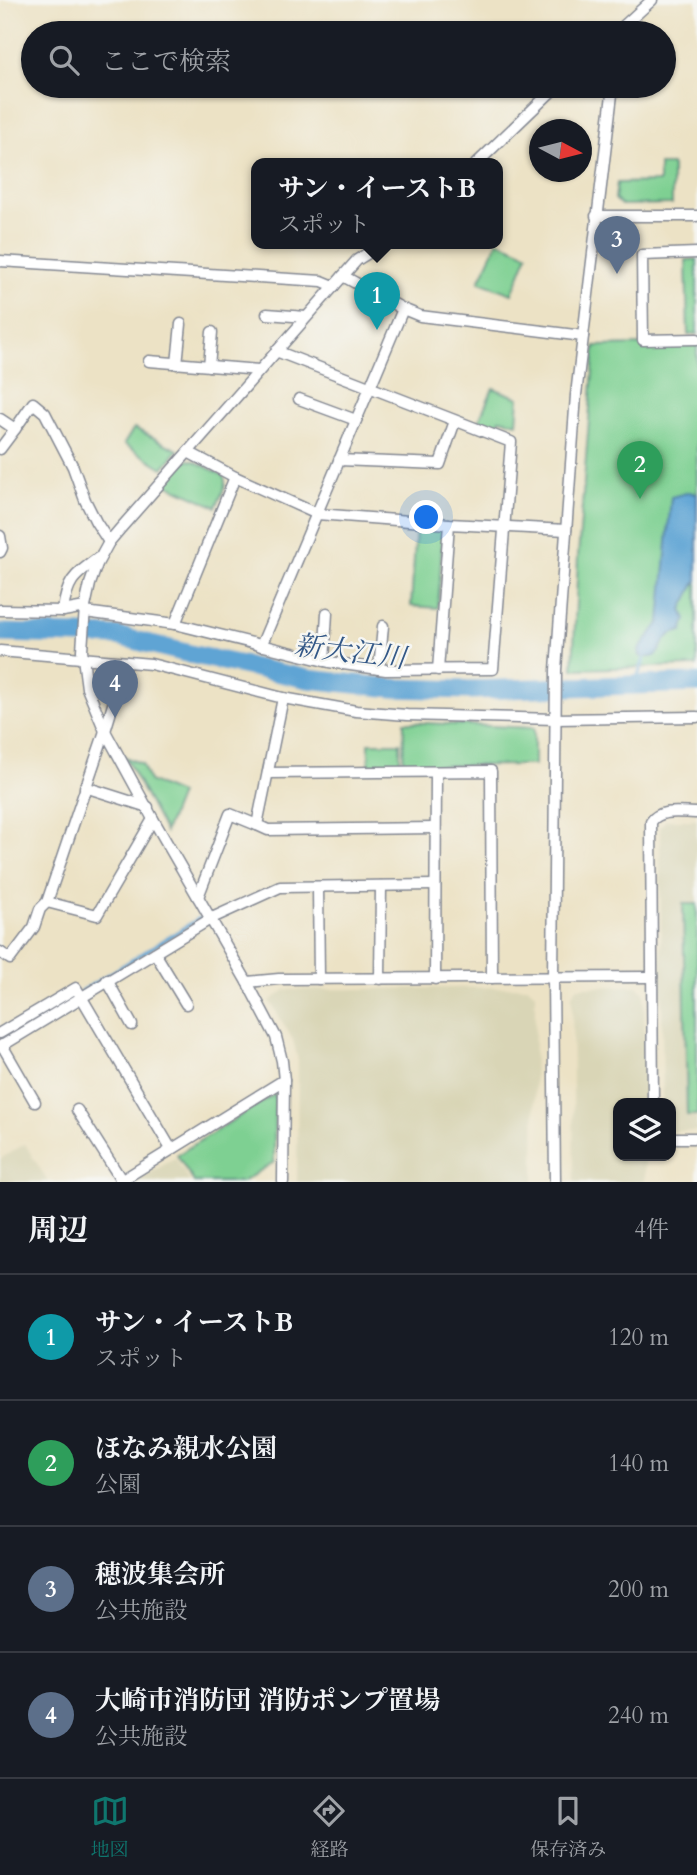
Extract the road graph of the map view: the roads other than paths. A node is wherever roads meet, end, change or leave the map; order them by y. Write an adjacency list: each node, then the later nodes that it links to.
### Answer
1 (653, 0): 2 (street)
2 (630, 21)
3 (545, 98): 5 (street)
4 (611, 98): 6 (street)
5 (483, 158)
6 (596, 216): 7 (street); 18 (street)
7 (697, 216)
8 (375, 249): 11 (street)
9 (697, 254): 19 (street)
10 (0, 261): 12 (street)
11 (342, 276): 12 (street); 13 (street)
12 (334, 286): 15 (street)
13 (403, 309): 18 (street); 25 (street)
14 (267, 314): 15 (street)
15 (306, 317): 20 (street)
16 (181, 324): 22 (street)
17 (212, 332): 23 (street)
18 (583, 336): 38 (street)
19 (697, 339)
20 (276, 351): 24 (street); 25 (street)
21 (149, 361): 22 (street)
22 (177, 363): 23 (street)
23 (209, 366): 24 (street)
24 (259, 370): 32 (street)
25 (370, 388): 28 (street); 29 (street)
26 (299, 399): 28 (street)
27 (0, 419): 30 (street)
28 (356, 420): 33 (street)
29 (455, 421): 33 (street); 37 (street)
30 (15, 429): 31 (street); 40 (street)
31 (0, 449)
32 (188, 452): 34 (street); 40 (street)
33 (339, 460): 35 (street)
34 (235, 477): 35 (street); 47 (street)
35 (317, 514): 36 (street); 49 (street)
36 (449, 524): 37 (street); 55 (street)
37 (504, 527): 38 (street); 55 (street)
38 (566, 530): 58 (street)
39 (0, 536): 41 (street)
40 (109, 542): 42 (street)
41 (0, 552)
42 (101, 556): 44 (street); 46 (street)
43 (0, 610): 44 (street)
44 (63, 611): 46 (street)
45 (327, 612): 52 (street)
46 (85, 613): 47 (street); 51 (street)
47 (175, 624): 49 (street)
48 (383, 625): 54 (street)
49 (261, 646): 52 (street)
50 (0, 652): 51 (street)
51 (82, 654): 53 (street); 59 (street)
52 (324, 661): 54 (street)
53 (126, 662): 56 (street); 59 (street)
54 (379, 669): 55 (street)
55 (438, 670)
56 (283, 698): 58 (street); 61 (street)
57 (697, 717): 58 (street)
58 (555, 719): 76 (street)
59 (105, 732): 62 (street); 63 (street)
60 (436, 772): 61 (street); 67 (street); 78 (street)
61 (268, 773): 66 (street)
62 (85, 787): 63 (street); 72 (street)
63 (148, 807): 65 (street)
64 (697, 813): 77 (street)
65 (153, 819): 71 (street); 72 (street)
66 (257, 825): 67 (street); 71 (street)
67 (435, 828): 68 (street)
68 (435, 885): 69 (street); 81 (street)
69 (381, 886): 70 (street); 80 (street)
70 (318, 887): 73 (street); 79 (street)
71 (198, 897): 73 (street)
72 (47, 902): 74 (street)
73 (212, 918): 75 (street); 83 (street)
74 (0, 952)
75 (155, 953): 82 (street); 85 (street)
76 (553, 977): 77 (street); 78 (street); 97 (street)
77 (652, 977): 89 (street)
78 (492, 978): 81 (street)
79 (319, 979): 80 (street); 83 (street)
80 (380, 979): 81 (street)
81 (435, 979)
82 (107, 980): 84 (street); 86 (street)
83 (247, 982): 88 (street)
84 (81, 997): 87 (street); 94 (street)
85 (186, 1004)
86 (132, 1025)
87 (1, 1042): 90 (street)
88 (284, 1080): 94 (street); 96 (street)
89 (653, 1098)
90 (35, 1102)
91 (77, 1110): 95 (street)
92 (676, 1138): 93 (street)
93 (697, 1138)
94 (171, 1149): 95 (street)
95 (121, 1181)
96 (283, 1182)
97 (555, 1182)

